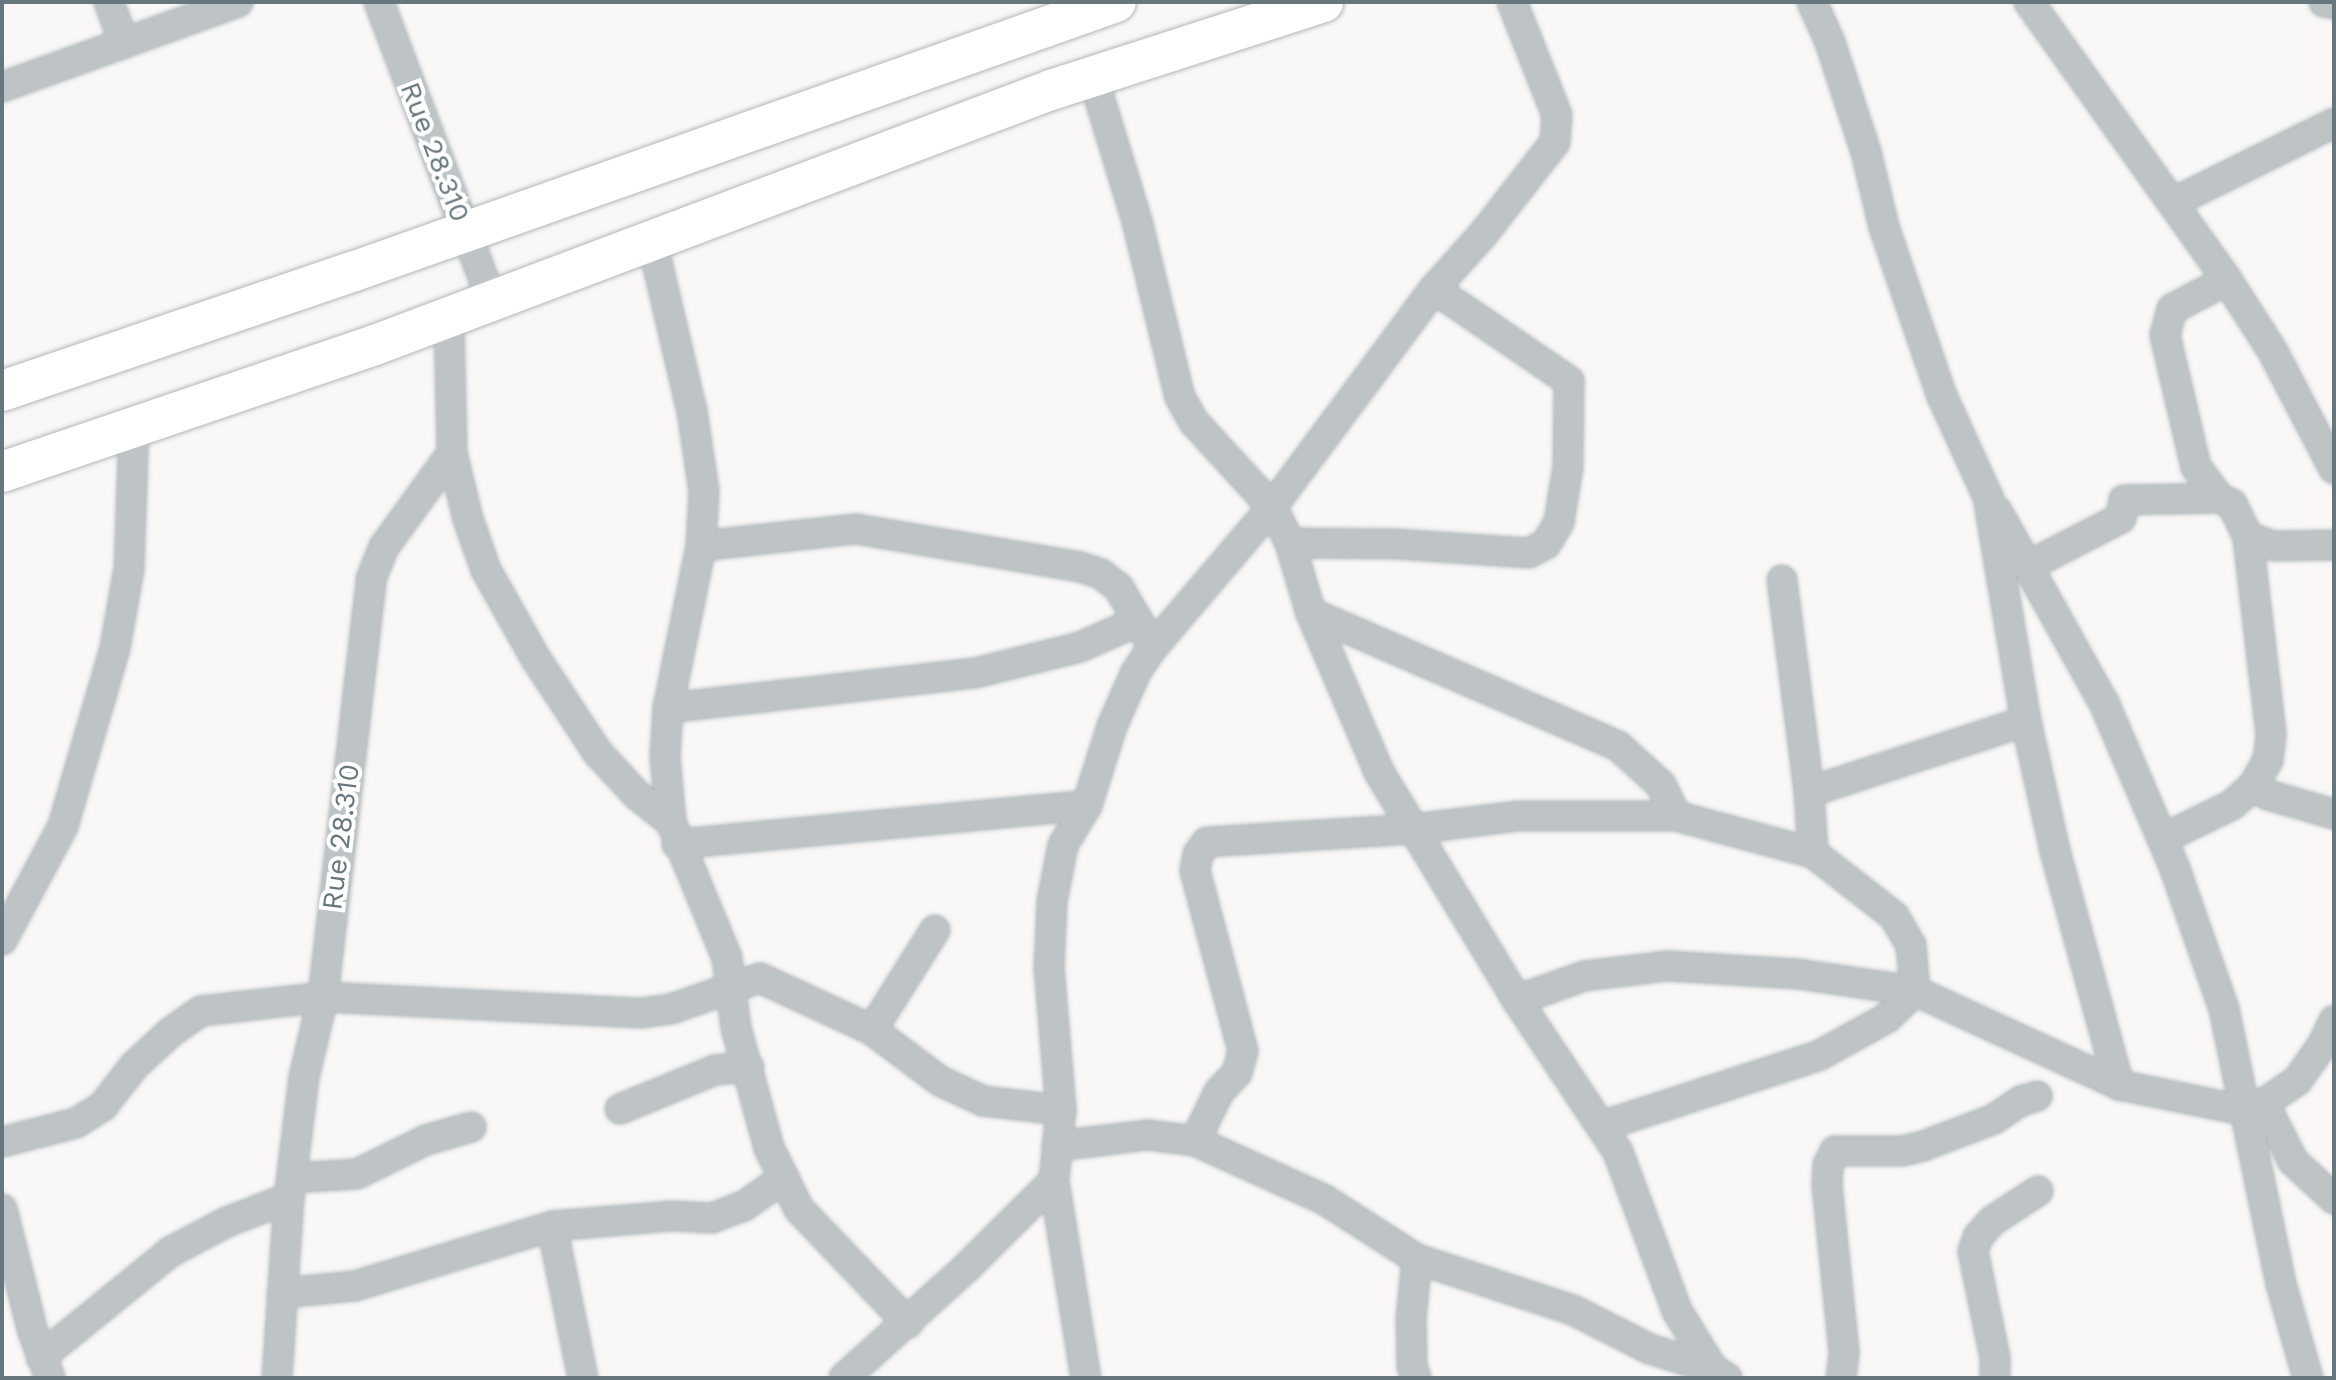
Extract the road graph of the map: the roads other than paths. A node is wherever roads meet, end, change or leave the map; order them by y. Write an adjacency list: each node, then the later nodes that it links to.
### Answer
1 (109, 2): 11 (street)
2 (238, 2): 11 (street)
3 (379, 2): 16 (street, Rue 28.310)
4 (1323, 2): 12 (main road)
5 (1512, 2): 19 (street)
6 (1812, 2): 27 (street)
7 (2029, 2): 15 (street)
8 (2324, 2): 10 (street)
9 (1106, 4): 16 (main road)
10 (2334, 4)
11 (124, 43): 13 (street)
12 (1093, 77): 17 (main road); 29 (street)
13 (2, 87)
14 (2334, 123): 15 (street)
15 (2174, 202): 18 (street)
16 (465, 232): 20 (street, Rue 28.310); 22 (main road)
17 (652, 241): 20 (main road); 33 (street)
18 (2227, 280): 25 (street); 28 (street)
19 (1434, 289): 29 (street); 31 (street)
20 (492, 301): 21 (main road)
21 (449, 317): 23 (main road); 24 (street)
22 (2, 391)
23 (134, 428): 26 (main road); 51 (street)
24 (452, 453): 47 (street); 54 (street, Rue 28.310)
25 (2334, 469)
26 (2, 472)
27 (1988, 497): 34 (street); 40 (street)
28 (2219, 498): 30 (street); 34 (street)
29 (1272, 507): 31 (street); 38 (street)
30 (2248, 537): 32 (street); 41 (street)
31 (1290, 543): 36 (street)
32 (2334, 545)
33 (701, 546): 37 (street); 39 (street)
34 (2030, 565): 48 (street)
35 (1782, 580): 42 (street)
36 (1311, 613): 45 (street); 46 (street)
37 (1139, 621): 38 (street); 39 (street)
38 (1153, 647): 43 (street)
39 (668, 708): 47 (street)
40 (2026, 721): 42 (street); 59 (street)
41 (2253, 786): 44 (street); 48 (street)
42 (1809, 792): 49 (street)
43 (1087, 805): 47 (street); 63 (street)
44 (2334, 814)
45 (1676, 816): 46 (street); 49 (street)
46 (1413, 829): 55 (street); 66 (street)
47 (674, 833): 52 (street)
48 (2162, 839): 61 (street)
49 (1813, 853): 53 (street)
50 (935, 930): 57 (street)
51 (2, 940)
52 (733, 985): 54 (street); 57 (street); 58 (street)
53 (1915, 991): 55 (street); 59 (street); 64 (street)
54 (323, 997): 67 (street); 71 (street, Rue 28.310)
55 (1517, 1000): 64 (street)
56 (2334, 1020): 61 (street)
57 (872, 1030): 63 (street)
58 (749, 1067): 62 (street); 69 (street)
59 (2119, 1085): 61 (street)
60 (2037, 1096): 86 (street)
61 (2253, 1107): 73 (street); 88 (street)
62 (620, 1109)
63 (1061, 1110): 68 (street)
64 (1602, 1126): 80 (street)
65 (471, 1127): 71 (street)
66 (1195, 1141): 68 (street); 76 (street)
67 (2, 1142)
68 (1057, 1146): 70 (street)
69 (784, 1178): 75 (street); 78 (street)
70 (1054, 1181): 78 (street); 84 (street)
71 (291, 1188): 77 (street, Rue 28.310); 79 (street)
72 (2038, 1191): 87 (street)
73 (2334, 1199)
74 (2, 1209): 79 (street)
75 (552, 1226): 77 (street); 82 (street)
76 (1417, 1259): 80 (street); 85 (street)
77 (282, 1293): 81 (street, Rue 28.310)
78 (908, 1323): 83 (street)
79 (46, 1368)
80 (1720, 1373)
81 (277, 1378)
82 (583, 1378)
83 (844, 1378)
84 (1086, 1378)
85 (1416, 1378)
86 (1841, 1378)
87 (1995, 1378)
88 (2308, 1378)

